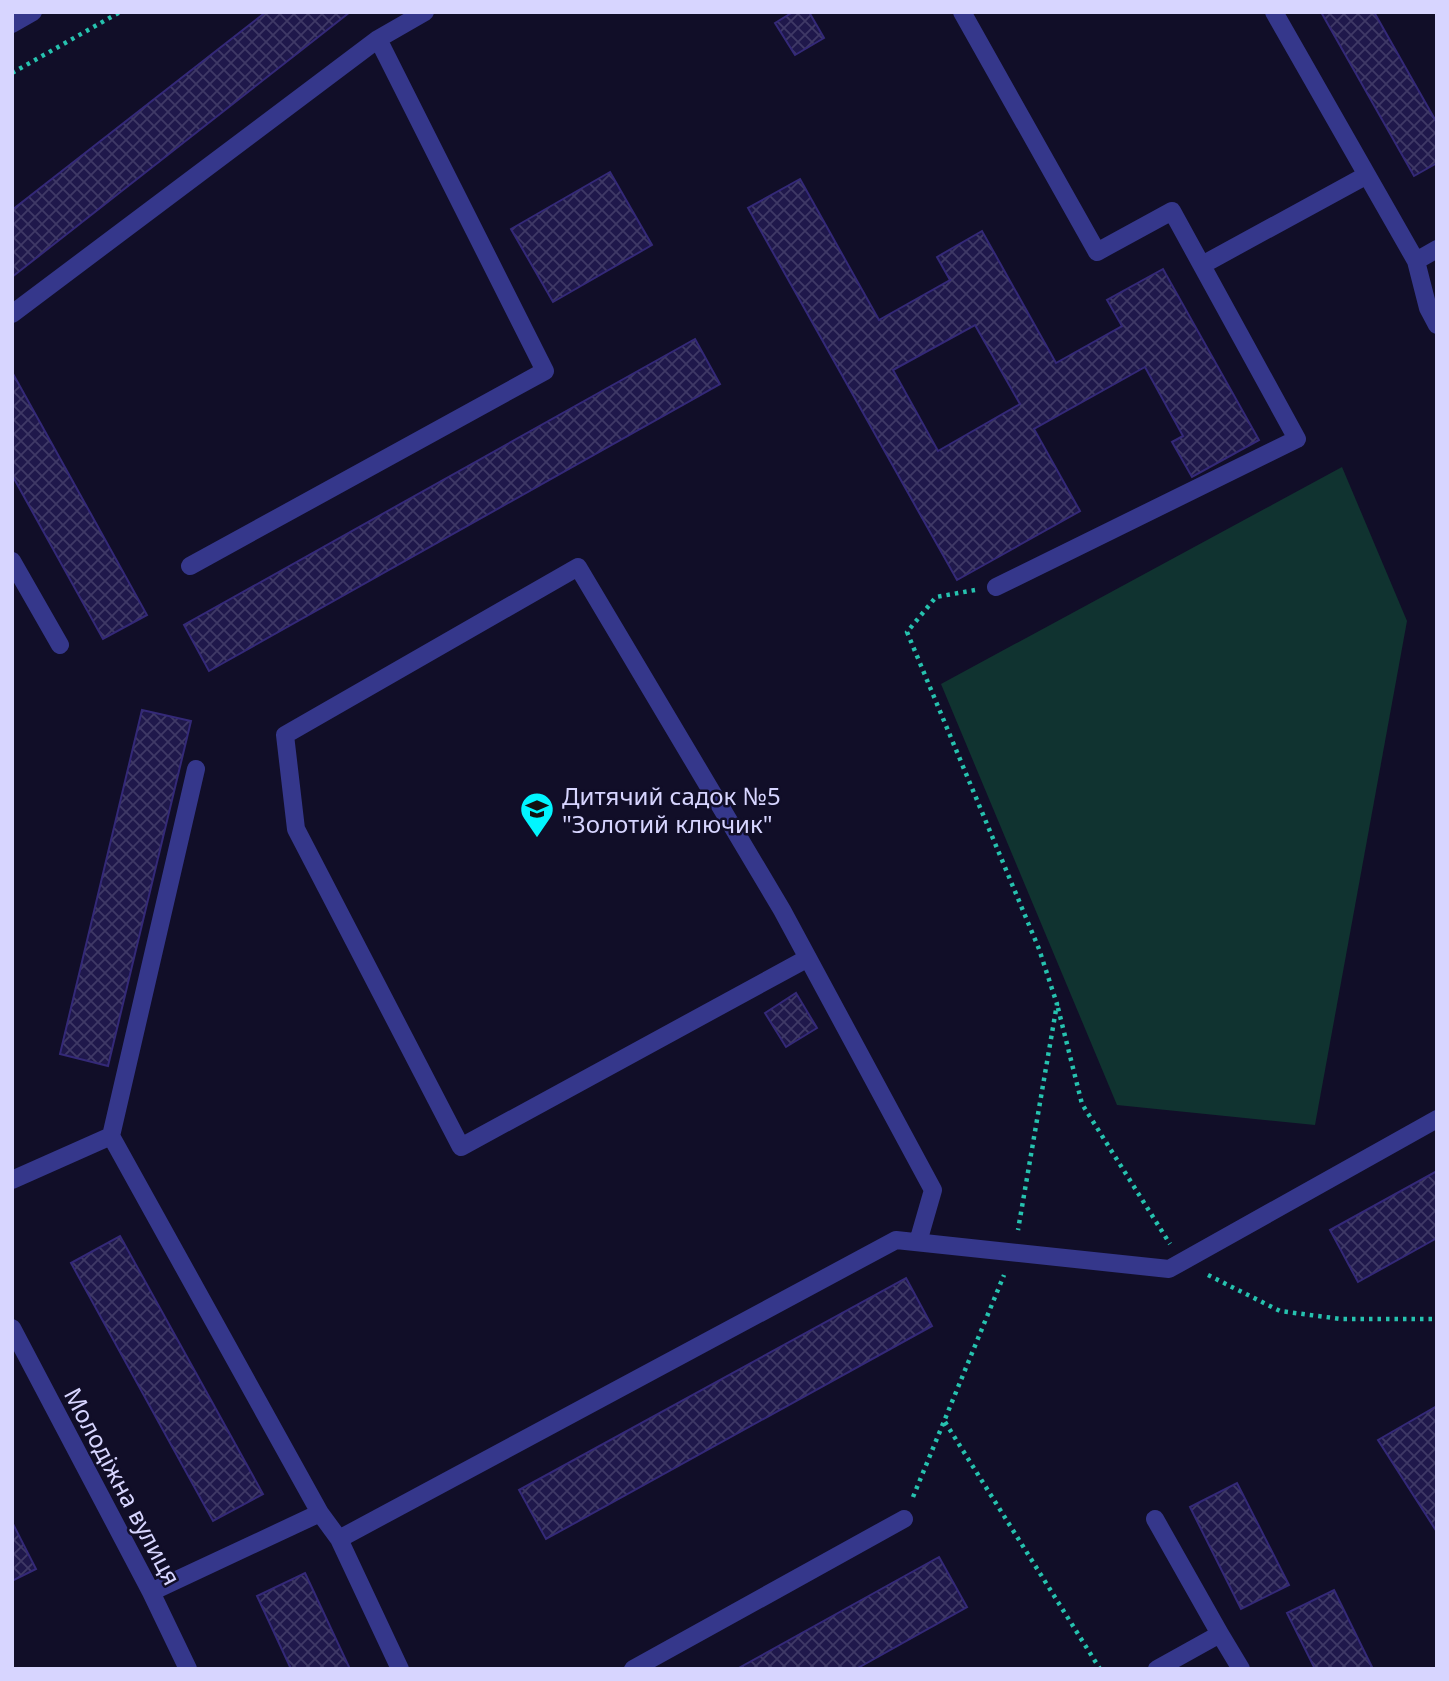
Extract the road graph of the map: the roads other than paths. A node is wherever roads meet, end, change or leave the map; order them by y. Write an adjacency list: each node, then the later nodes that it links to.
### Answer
1 (33, 12): 5 (street)
2 (425, 12): 6 (street)
3 (962, 12): 10 (street)
4 (1274, 12): 7 (street)
5 (12, 24)
6 (378, 39): 11 (street); 14 (street)
7 (1367, 175): 9 (street); 10 (street)
8 (1437, 249): 9 (street)
9 (1416, 261): 12 (street)
10 (1202, 265): 15 (street)
11 (12, 314)
12 (1437, 325)
13 (12, 561): 16 (street)
14 (190, 566)
15 (996, 586)
16 (60, 645)
17 (196, 769): 20 (street)
18 (808, 958): 18 (street); 22 (street)
19 (1437, 1119): 22 (street)
20 (111, 1136): 21 (street); 24 (street)
21 (12, 1180)
22 (918, 1242): 27 (street)
23 (12, 1328): 28 (street, Молодіжна вулиця)
24 (320, 1513): 27 (street); 28 (street)
25 (904, 1519): 32 (street)
26 (1155, 1519): 29 (street)
27 (339, 1539): 31 (street)
28 (151, 1592): 30 (street, Молодіжна вулиця)
29 (1220, 1634): 33 (street); 34 (street)
30 (188, 1669)
31 (400, 1669)
32 (633, 1669)
33 (1157, 1669)
34 (1241, 1669)

